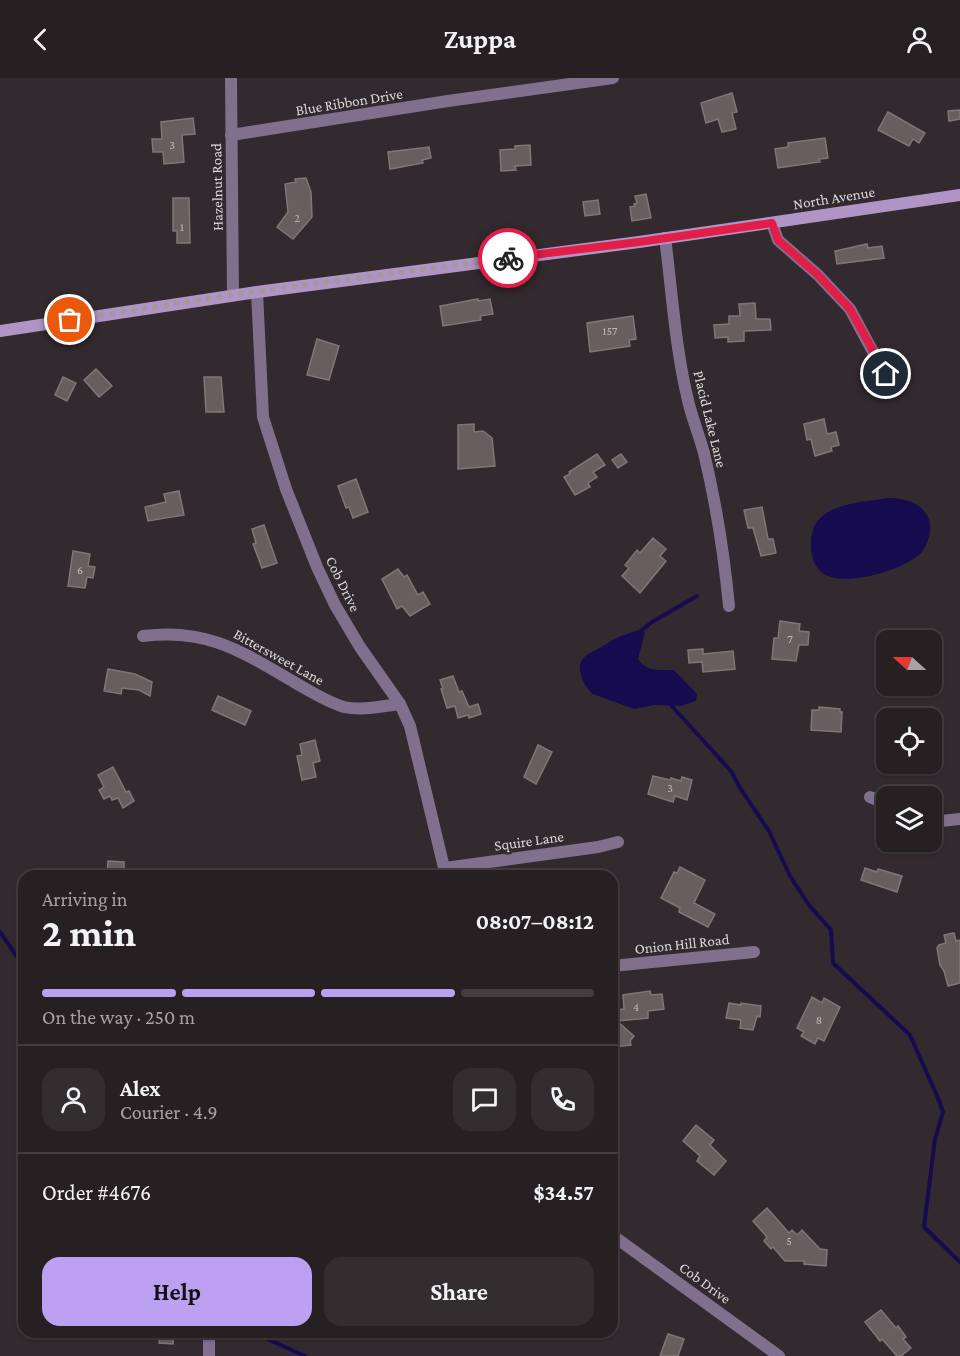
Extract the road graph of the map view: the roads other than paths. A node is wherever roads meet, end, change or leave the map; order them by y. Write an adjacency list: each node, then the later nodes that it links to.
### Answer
1 (231, 78): 3 (street, Hazelnut Road)
2 (613, 78): 3 (street, Blue Ribbon Drive)
3 (231, 135): 8 (street, Hazelnut Road)
4 (960, 195): 5 (street, North Avenue)
5 (772, 223): 6 (street, North Avenue); 10 (street)
6 (665, 238): 7 (street, North Avenue); 11 (street, Placid Lake Lane)
7 (257, 292): 8 (street, North Avenue); 13 (street, Cob Drive)
8 (233, 295): 9 (street, North Avenue)
9 (0, 331)
10 (887, 378)
11 (729, 606)
12 (143, 636): 13 (street, Bittersweet Lane)
13 (400, 704): 19 (street, Cob Drive)
14 (870, 797): 15 (street)
15 (876, 800)
16 (960, 819): 17 (street)
17 (942, 821)
18 (618, 842): 20 (street, Squire Lane)
19 (446, 870)
20 (458, 870)
21 (754, 952): 22 (street, Onion Hill Road)
22 (618, 965)
23 (618, 1238): 26 (street, Cob Drive)
24 (209, 1338): 25 (street)
25 (209, 1356)
26 (779, 1356)

